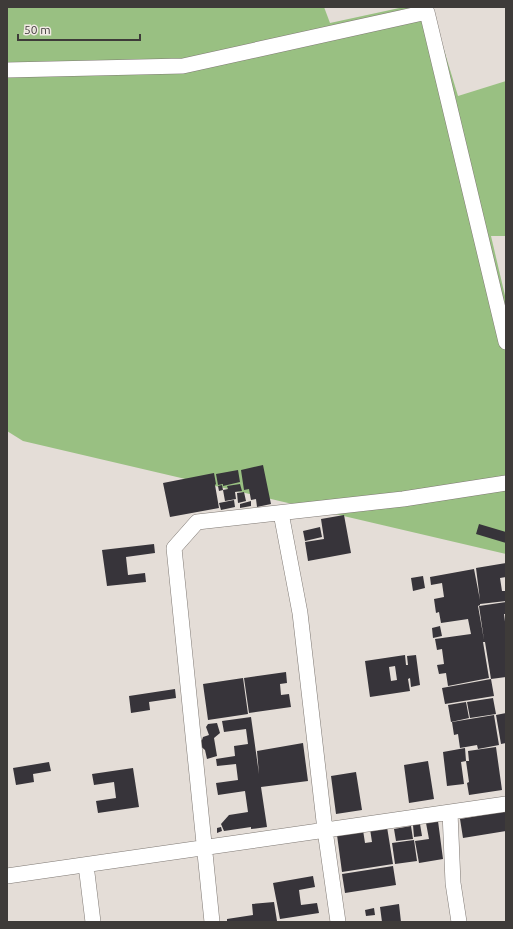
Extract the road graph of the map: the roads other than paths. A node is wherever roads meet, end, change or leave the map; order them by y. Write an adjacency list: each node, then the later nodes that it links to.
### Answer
1 (428, 9): 2 (street); 3 (street)
2 (7, 70)
3 (506, 342)
4 (506, 483): 5 (street)
5 (281, 512): 8 (street); 9 (street)
6 (506, 804): 7 (street)
7 (450, 812): 8 (street); 15 (street)
8 (325, 830): 9 (street); 14 (street)
9 (204, 847): 10 (street); 13 (street)
10 (86, 865): 11 (street); 12 (street)
11 (7, 876)
12 (93, 922)
13 (212, 922)
14 (338, 922)
15 (459, 922)

